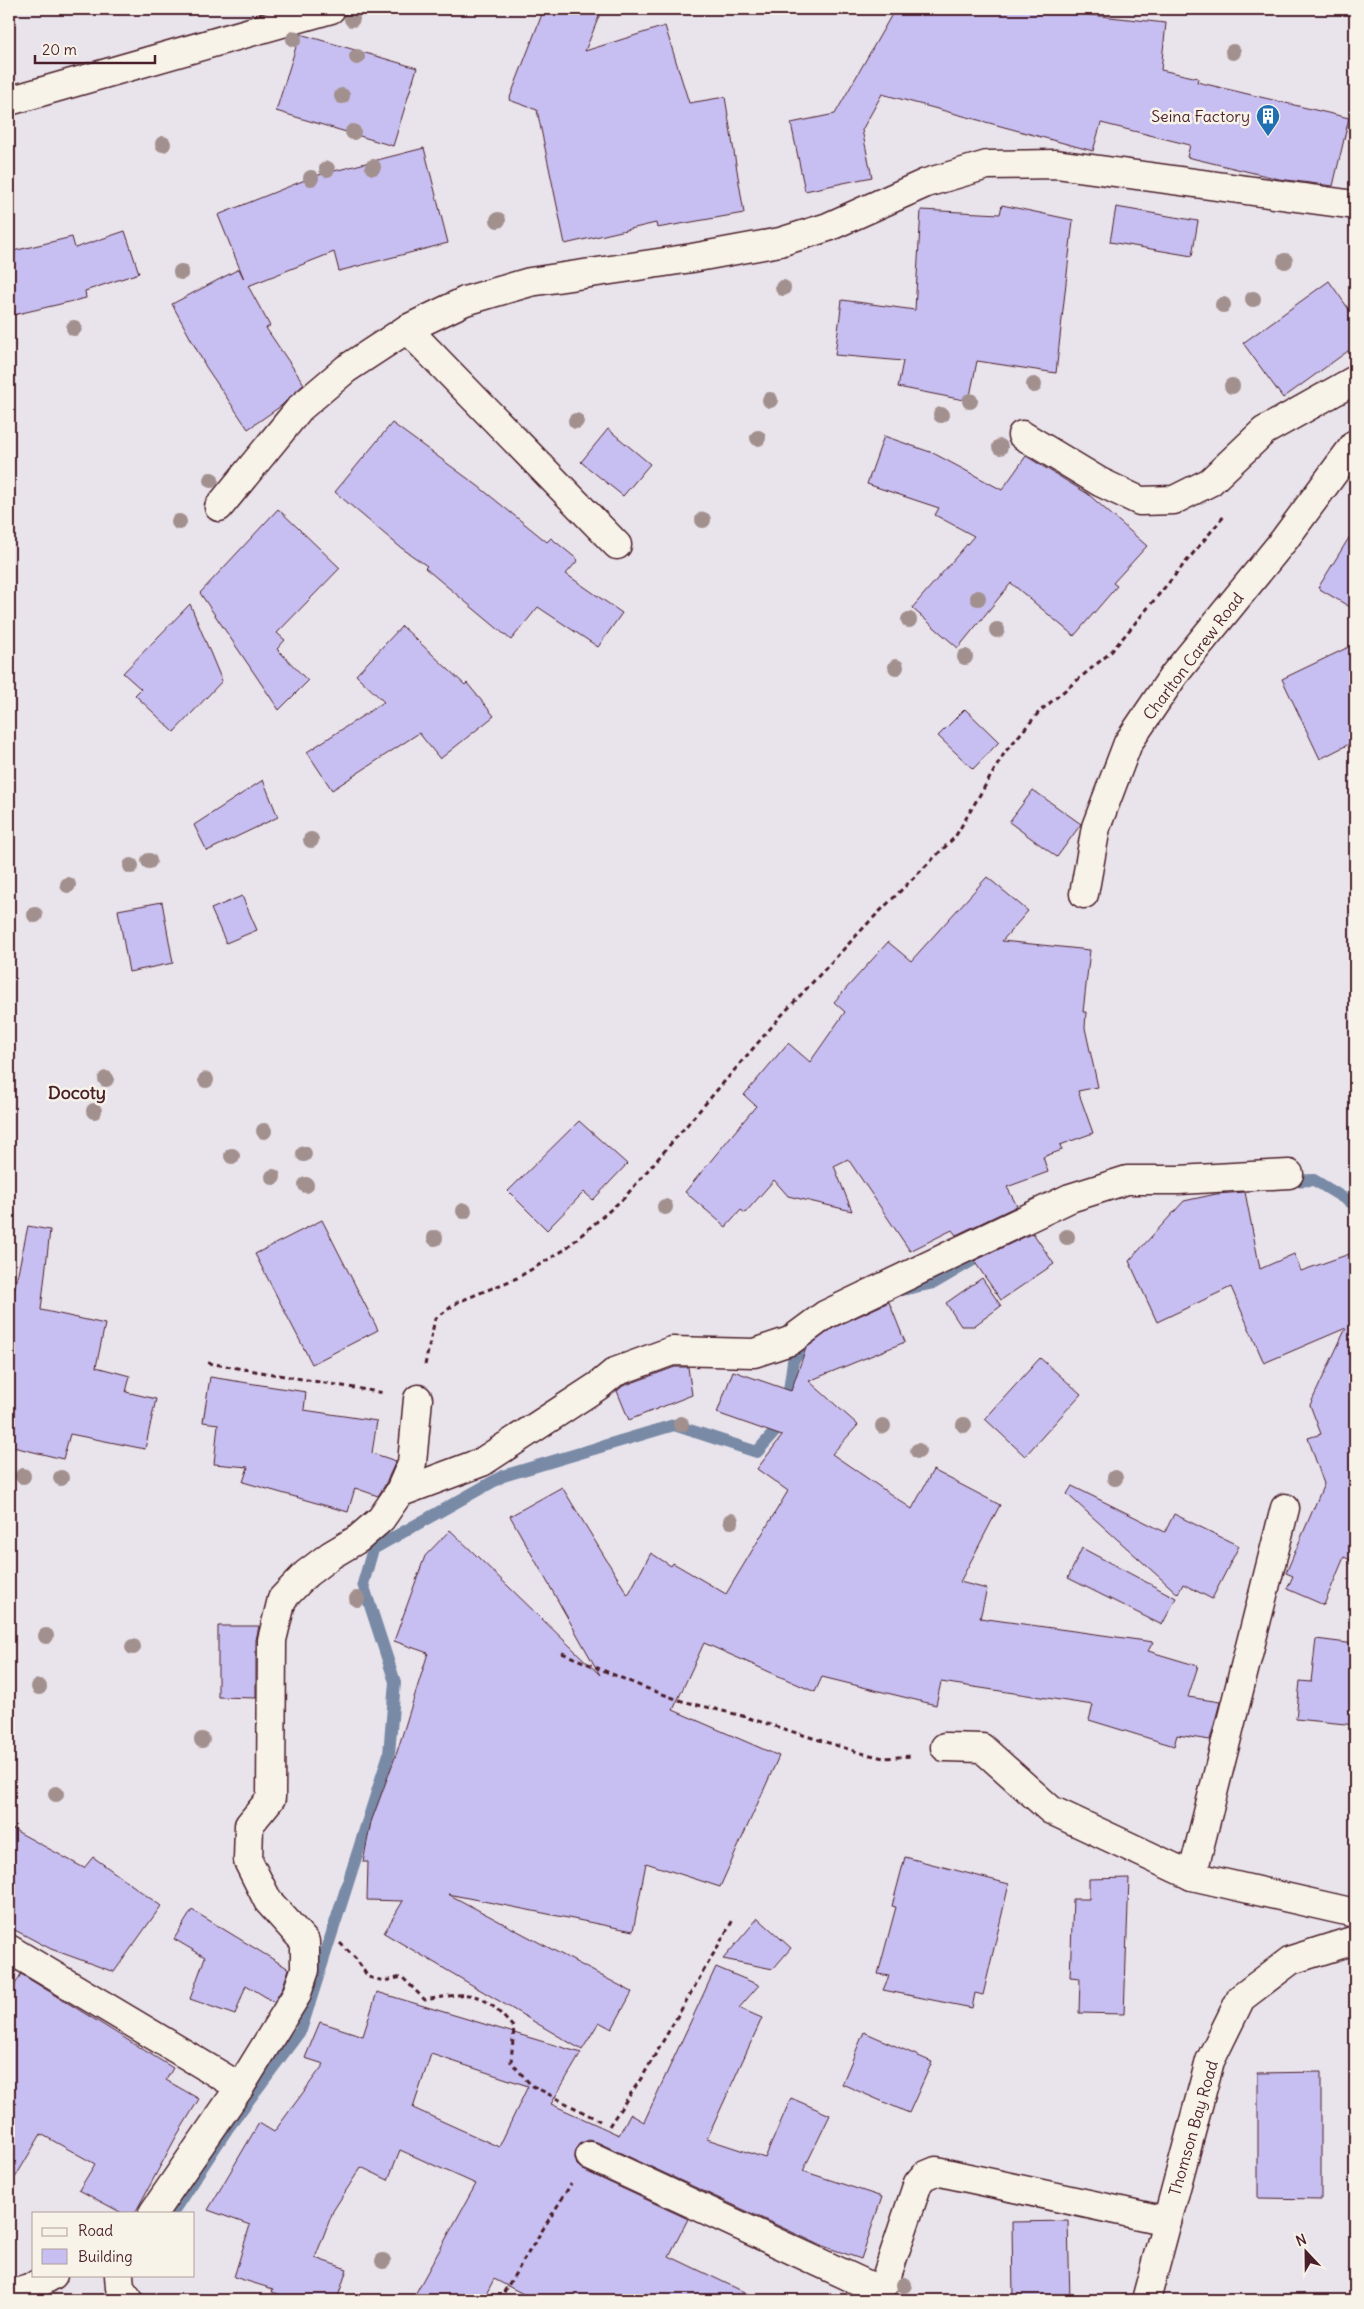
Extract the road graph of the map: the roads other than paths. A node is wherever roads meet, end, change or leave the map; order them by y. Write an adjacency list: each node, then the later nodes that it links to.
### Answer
1 (331, 9): 2 (street)
2 (9, 101)
3 (1355, 204): 4 (street)
4 (407, 329): 8 (street); 9 (street)
5 (1355, 380): 6 (street)
6 (1022, 435)
7 (1355, 444): 10 (street, Charlton Carew Road)
8 (219, 507)
9 (617, 545)
10 (1084, 894)
11 (1289, 1174): 13 (street)
12 (418, 1399): 13 (street)
13 (399, 1493): 20 (street)
14 (1285, 1508): 16 (street)
15 (945, 1747): 16 (street)
16 (1192, 1876): 17 (street)
17 (1355, 1913)
18 (1355, 1940): 23 (street, Thomson Bay Road)
19 (9, 1949): 20 (street)
20 (240, 2087): 22 (street)
21 (590, 2156): 23 (street)
22 (154, 2212)
23 (1167, 2221): 28 (street, Thomson Bay Road)
24 (50, 2276): 26 (street)
25 (119, 2276): 27 (street)
26 (9, 2295)
27 (129, 2300)
28 (1146, 2300)

